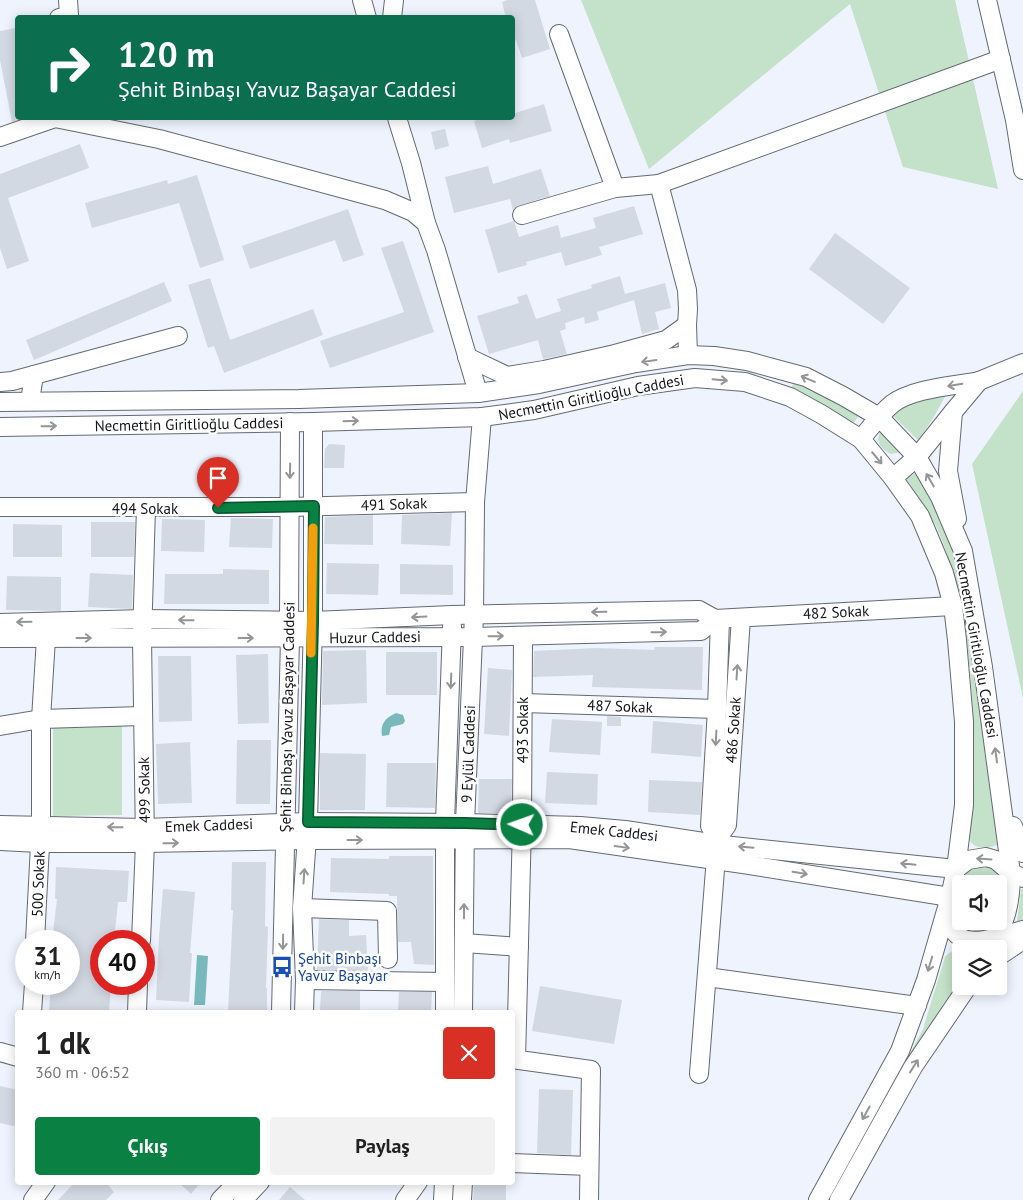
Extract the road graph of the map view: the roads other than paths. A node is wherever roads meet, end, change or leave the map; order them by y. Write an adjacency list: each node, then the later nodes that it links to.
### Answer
1 (68, 0): 5 (street)
2 (362, 0): 6 (street)
3 (394, 0): 7 (street)
4 (986, 0): 9 (street)
5 (69, 15)
6 (366, 15)
7 (392, 15)
8 (559, 34): 17 (street)
9 (1001, 59): 10 (street); 16 (street)
10 (1017, 102): 15 (street)
11 (49, 120): 14 (street)
12 (65, 120): 19 (street)
13 (399, 120): 19 (street)
14 (0, 137)
15 (1023, 170)
16 (659, 184): 17 (street); 20 (street)
17 (615, 188): 18 (street)
18 (522, 215)
19 (426, 223): 23 (street)
20 (686, 325): 22 (street); 23 (street)
21 (178, 336): 25 (street)
22 (688, 355): 28 (street, Necmettin Giritlioğlu Caddesi, one-way to 28); 33 (street, Necmettin Giritlioğlu Caddesi, one-way to 22)
23 (467, 357): 28 (street)
24 (1023, 363): 26 (street)
25 (34, 375): 27 (street); 30 (street)
26 (980, 381): 31 (street); 33 (street, one-way to 33)
27 (0, 382)
28 (478, 393): 30 (street, Necmettin Giritlioğlu Caddesi)
29 (0, 402): 30 (street, Necmettin Giritlioğlu Caddesi)
30 (30, 402)
31 (953, 412): 38 (street); 45 (street)
32 (482, 417): 35 (street, Necmettin Giritlioğlu Caddesi, one-way to 32); 37 (street, Necmettin Giritlioğlu Caddesi, one-way to 37); 40 (street, 9 Eylül Caddesi)
33 (879, 417): 37 (street); 38 (street, Necmettin Giritlioğlu Caddesi)
34 (290, 422): 35 (street, Necmettin Giritlioğlu Caddesi); 36 (street, Necmettin Giritlioğlu Caddesi, one-way to 34); 44 (street, Şehit Binbaşı Yavuz Başayar Caddesi, one-way to 44)
35 (313, 422): 41 (street, Şehit Binbaşı Yavuz Başayar Caddesi)
36 (0, 427)
37 (861, 439): 39 (street, Necmettin Giritlioğlu Caddesi, one-way to 39)
38 (917, 457): 39 (street); 45 (street, Necmettin Giritlioğlu Caddesi, one-way to 38)
39 (894, 478): 46 (street, Necmettin Giritlioğlu Caddesi)
40 (475, 502): 41 (street, 491 Sokak); 48 (street, 9 Eylül Caddesi)
41 (314, 506): 44 (street, 491 Sokak); 54 (street, Şehit Binbaşı Yavuz Başayar Caddesi)
42 (0, 507): 43 (street, 494 Sokak)
43 (146, 508): 44 (street, 494 Sokak); 51 (street, 499 Sokak)
44 (289, 508): 53 (street, Şehit Binbaşı Yavuz Başayar Caddesi)
45 (963, 552): 66 (street, Necmettin Giritlioğlu Caddesi, one-way to 45)
46 (953, 606): 49 (street, 482 Sokak); 81 (street, Necmettin Giritlioğlu Caddesi)
47 (452, 615): 48 (street, Huzur Caddesi); 54 (street, Huzur Caddesi, one-way to 54); 55 (street, 9 Eylül Caddesi)
48 (474, 615): 50 (street, Huzur Caddesi, one-way to 48); 57 (street, 9 Eylül Caddesi)
49 (740, 618): 50 (street, 482 Sokak); 79 (street, 486 Sokak, one-way to 49)
50 (717, 619): 56 (street, Huzur Caddesi, one-way to 50); 62 (street, 486 Sokak)
51 (143, 620): 52 (street, Huzur Caddesi, one-way to 52); 53 (street, Huzur Caddesi, one-way to 51); 60 (street, 499 Sokak)
52 (0, 623)
53 (290, 630): 54 (street, Huzur Caddesi); 60 (street, Huzur Caddesi, one-way to 53); 68 (street, Şehit Binbaşı Yavuz Başayar Caddesi)
54 (312, 630): 55 (street, Huzur Caddesi); 67 (street, Şehit Binbaşı Yavuz Başayar Caddesi)
55 (453, 636): 57 (street, Huzur Caddesi); 71 (street, 9 Eylül Caddesi, one-way to 71)
56 (523, 636): 57 (street, Huzur Caddesi, one-way to 56); 61 (street, 493 Sokak)
57 (473, 637): 69 (street, 9 Eylül Caddesi)
58 (0, 638): 59 (street, Huzur Caddesi)
59 (46, 638): 60 (street, Huzur Caddesi, one-way to 60); 64 (street, 500 Sokak)
60 (142, 638): 63 (street, 499 Sokak)
61 (523, 703): 62 (street, 487 Sokak); 72 (street, 493 Sokak)
62 (717, 709): 79 (street, 486 Sokak, one-way to 79)
63 (142, 716): 64 (street); 74 (street, 499 Sokak)
64 (41, 719): 65 (street); 73 (street, 500 Sokak)
65 (0, 726)
66 (999, 781): 80 (street); 82 (street, Necmettin Giritlioğlu Caddesi)
67 (308, 822): 68 (street, Emek Caddesi); 71 (street, Emek Caddesi); 76 (street, Şehit Binbaşı Yavuz Başayar Caddesi)
68 (286, 823): 74 (street, Emek Caddesi); 75 (street, Şehit Binbaşı Yavuz Başayar Caddesi)
69 (465, 823): 71 (street, Emek Caddesi); 72 (street, Emek Caddesi); 78 (street, 9 Eylül Caddesi)
70 (0, 825): 73 (street, Emek Caddesi)
71 (445, 832): 76 (street, Emek Caddesi, one-way to 71); 78 (street, Emek Caddesi); 101 (street, 9 Eylül Caddesi)
72 (522, 832): 78 (street, Emek Caddesi); 79 (street, Emek Caddesi); 96 (street, 493 Sokak)
73 (40, 835): 74 (street, Emek Caddesi); 77 (street, Emek Caddesi); 86 (street, 500 Sokak)
74 (145, 835): 75 (street, Emek Caddesi, one-way to 75); 87 (street, 499 Sokak)
75 (286, 840): 76 (street, Emek Caddesi); 108 (street, Şehit Binbaşı Yavuz Başayar Caddesi, one-way to 108)
76 (307, 840): 84 (street, Şehit Binbaşı Yavuz Başayar Caddesi, one-way to 76)
77 (0, 841)
78 (464, 841): 95 (street, 9 Eylül Caddesi, one-way to 78)
79 (717, 848): 81 (street, Emek Caddesi, one-way to 79); 83 (street, Emek Caddesi, one-way to 83); 99 (street)
80 (1023, 853)
81 (956, 869): 82 (street, one-way to 81); 83 (street, Necmettin Giritlioğlu Caddesi)
82 (1017, 876): 92 (street, Necmettin Giritlioğlu Caddesi)
83 (950, 897): 85 (street, Necmettin Giritlioğlu Caddesi)
84 (302, 908): 98 (street); 100 (street, Şehit Binbaşı Yavuz Başayar Caddesi)
85 (945, 918): 89 (street); 105 (street, Necmettin Giritlioğlu Caddesi, one-way to 105)
86 (36, 930)
87 (141, 930)
88 (1023, 930): 93 (street)
89 (969, 940)
90 (969, 940): 91 (street)
91 (990, 940)
92 (996, 940)
93 (1000, 940)
94 (1023, 940): 97 (street)
95 (464, 943): 96 (street); 111 (street, 9 Eylül Caddesi)
96 (519, 947): 112 (street, 493 Sokak)
97 (1007, 951)
98 (388, 959)
99 (707, 977): 105 (street); 116 (street)
100 (305, 980): 101 (street); 109 (street, Şehit Binbaşı Yavuz Başayar Caddesi)
101 (445, 982): 110 (street, 9 Eylül Caddesi)
102 (33, 995): 106 (street)
103 (138, 995): 107 (street)
104 (962, 995): 133 (street, one-way to 104)
105 (917, 1006): 132 (street, Necmettin Giritlioğlu Caddesi, one-way to 132)
106 (32, 1010)
107 (137, 1010)
108 (281, 1010)
109 (304, 1010)
110 (445, 1010)
111 (464, 1010)
112 (515, 1037)
113 (0, 1052): 114 (street)
114 (15, 1056)
115 (515, 1059): 118 (street)
116 (699, 1074)
117 (515, 1163): 118 (street)
118 (590, 1166): 131 (street)
119 (44, 1185): 125 (street)
120 (235, 1185): 126 (street)
121 (257, 1185): 127 (street)
122 (416, 1185): 128 (street)
123 (444, 1185): 129 (street)
124 (463, 1185): 130 (street)
125 (33, 1200)
126 (220, 1200)
127 (243, 1200)
128 (405, 1200)
129 (443, 1200)
130 (462, 1200)
131 (589, 1200)
132 (818, 1200)
133 (839, 1200)

